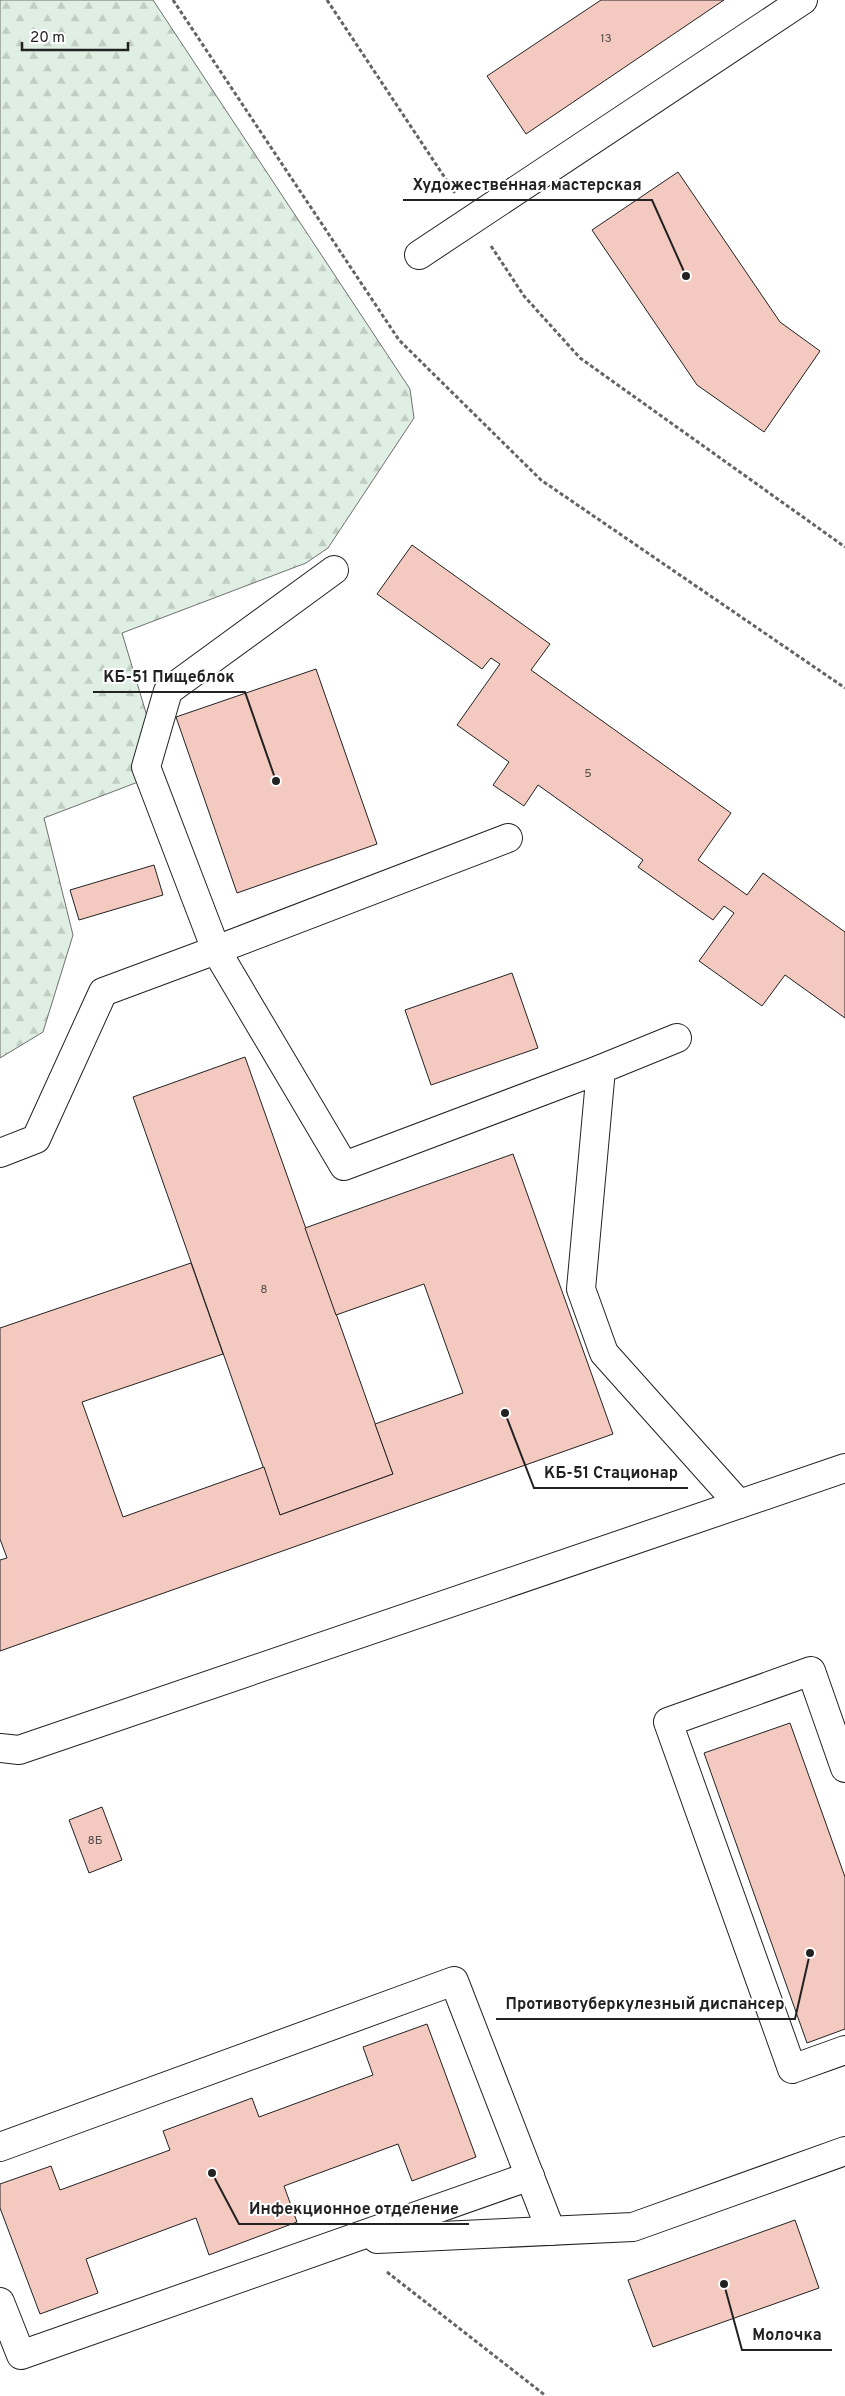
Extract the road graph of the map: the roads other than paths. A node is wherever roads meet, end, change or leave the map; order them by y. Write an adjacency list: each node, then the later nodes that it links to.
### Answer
1 (803, 0): 2 (street)
2 (419, 255)
3 (334, 570): 5 (street)
4 (508, 838): 5 (street)
5 (216, 950): 7 (street); 8 (street)
6 (677, 1038): 7 (street)
7 (600, 1069): 10 (street)
8 (0, 1153)
9 (845, 1468): 10 (street)
10 (739, 1504): 11 (street)
11 (0, 1748)
12 (845, 1768): 13 (street)
13 (845, 2050)
14 (0, 2147): 16 (street)
15 (845, 2151): 17 (street)
16 (530, 2176): 17 (street); 18 (street)
17 (551, 2231): 18 (street)
18 (347, 2241): 19 (street)
19 (0, 2302)

